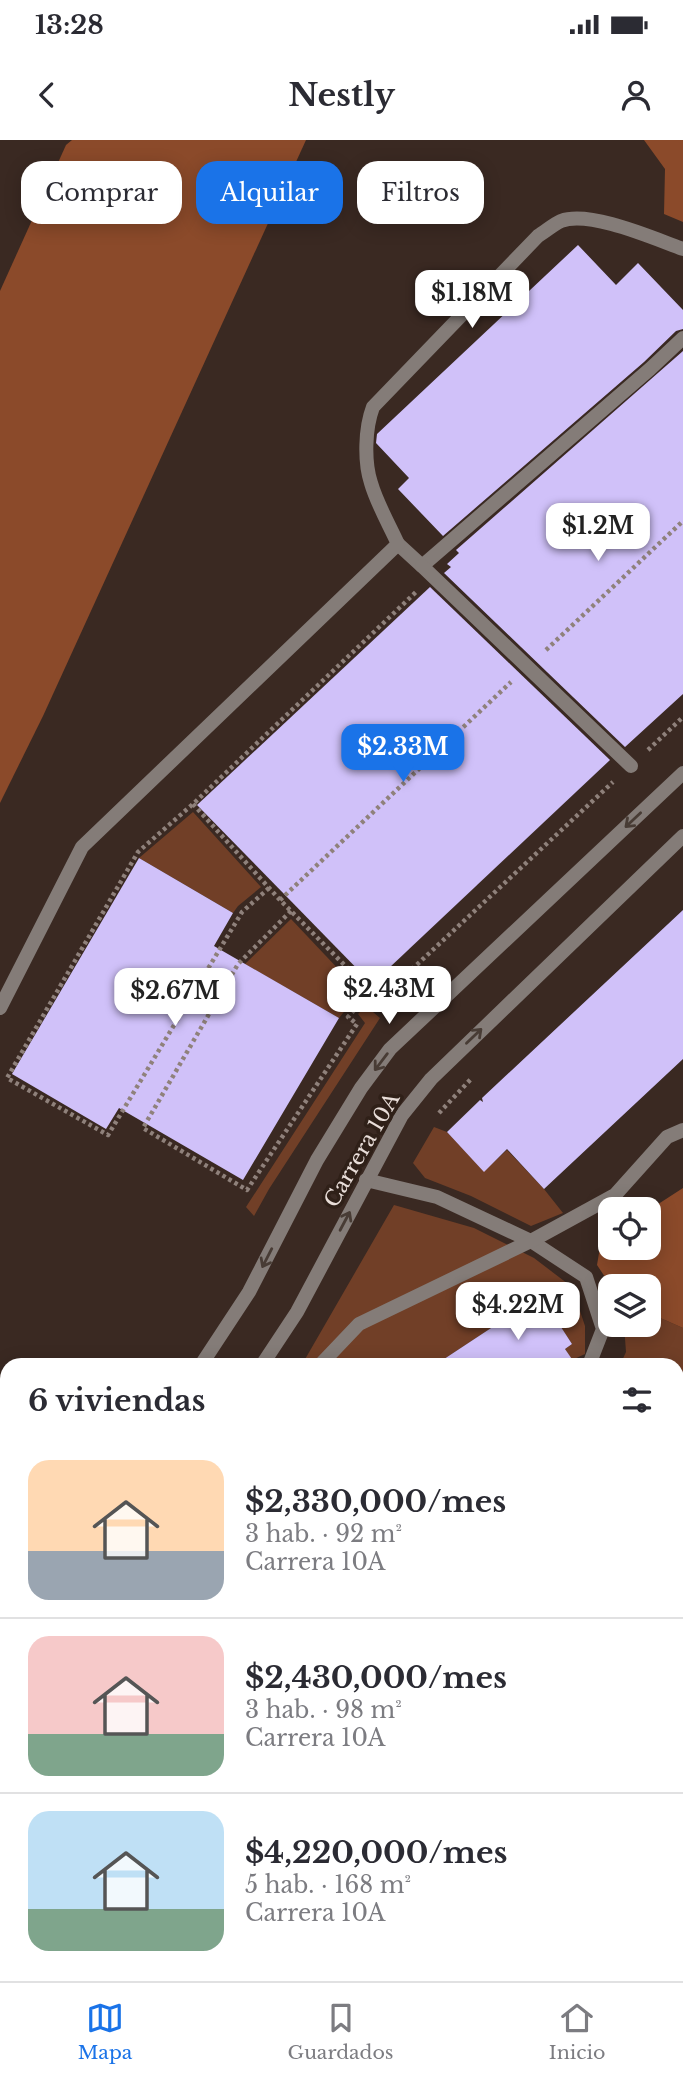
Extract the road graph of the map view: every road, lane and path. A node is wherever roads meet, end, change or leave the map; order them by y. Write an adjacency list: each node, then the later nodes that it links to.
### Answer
1 (683, 249): 4 (street)
2 (683, 338): 5 (street)
3 (683, 521): 6 (path)
4 (398, 544): 5 (street); 16 (street)
5 (427, 572): 6 (street); 10 (path)
6 (527, 667): 8 (street); 13 (path)
7 (683, 717): 8 (path)
8 (631, 766): 15 (path)
9 (683, 773): 24 (street, one-way to 24)
10 (193, 804): 12 (path); 12 (path)
11 (683, 836): 22 (street, Carrera 10A, one-way to 11)
12 (269, 888): 13 (path)
13 (280, 900): 14 (path)
14 (291, 911): 15 (path); 15 (path)
15 (370, 992)
16 (0, 1008)
17 (476, 1074): 18 (path)
18 (438, 1114)
19 (683, 1116): 21 (street)
20 (683, 1130): 21 (street)
21 (667, 1136): 23 (street)
22 (366, 1180): 23 (street); 25 (street, Carrera 10A, one-way to 22)
23 (531, 1241): 26 (street); 27 (street)
24 (206, 1358)
25 (267, 1358)
26 (327, 1358)
27 (592, 1358)

